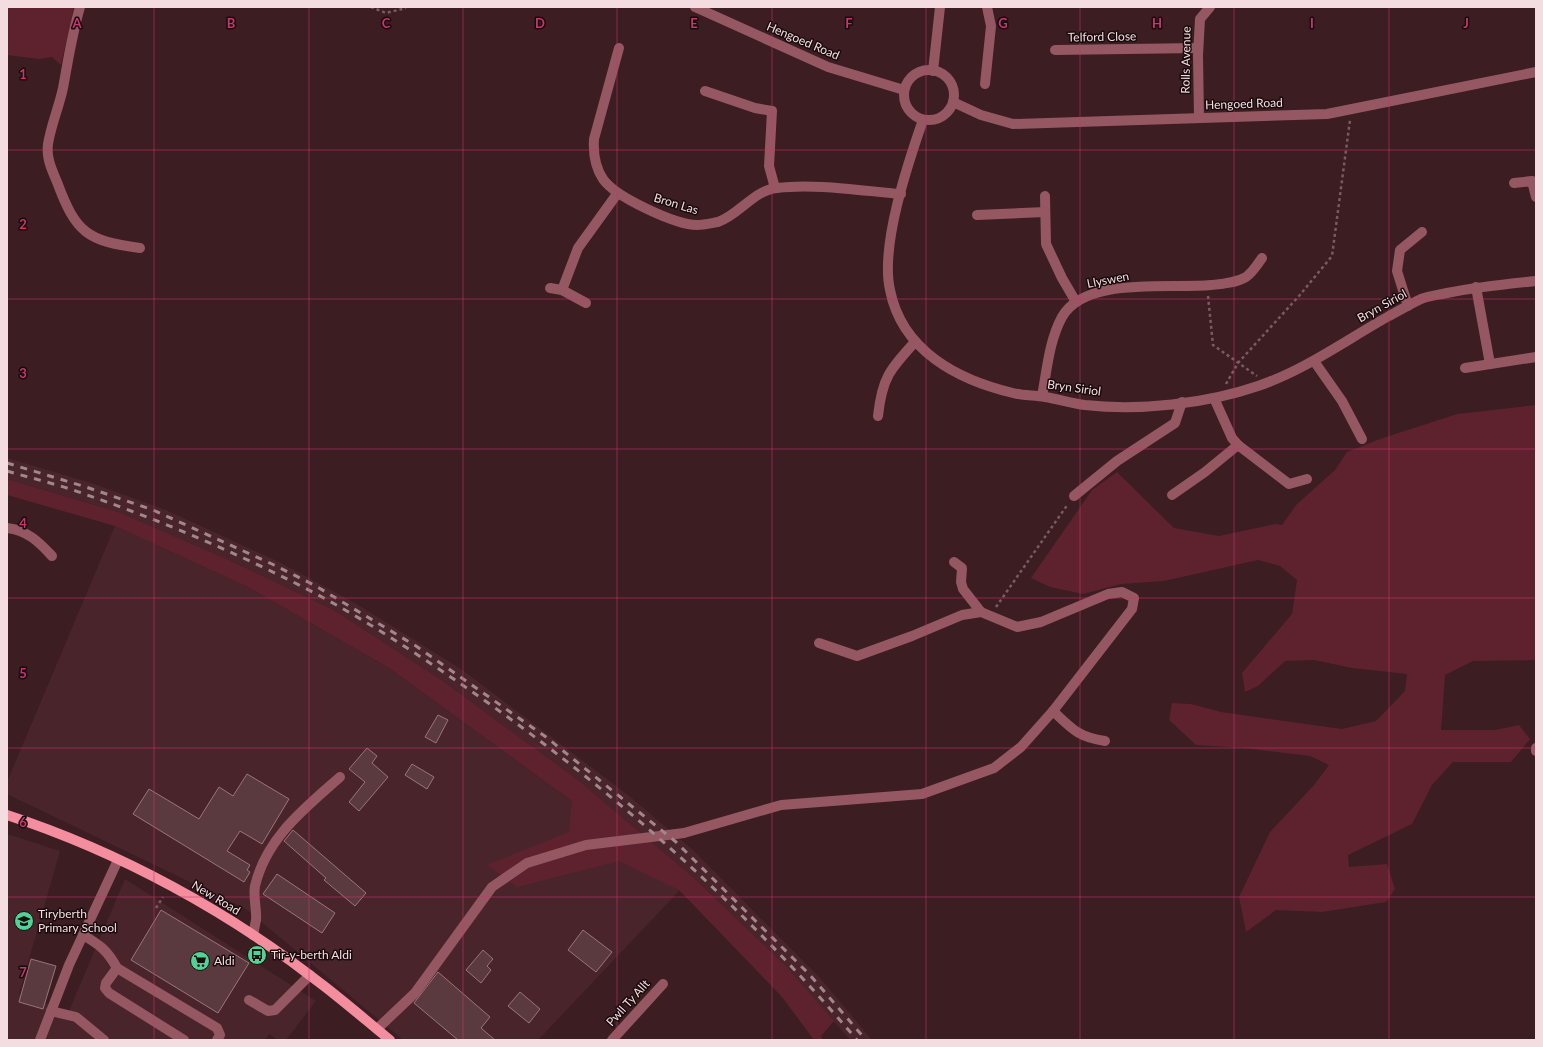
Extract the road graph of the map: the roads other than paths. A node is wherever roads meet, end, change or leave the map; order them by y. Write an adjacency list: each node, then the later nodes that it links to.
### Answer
1 (80, 7): 26 (street)
2 (695, 7): 12 (street, Hengoed Road)
3 (940, 7): 9 (street)
4 (987, 7): 11 (street)
5 (1210, 7): 7 (street, Rolls Avenue)
6 (619, 48): 19 (street, Bron Las)
7 (1198, 48): 8 (street, Telford Close); 15 (street, Rolls Avenue)
8 (1055, 50)
9 (933, 71): 12 (street); 14 (street)
10 (1536, 72): 15 (street, Hengoed Road)
11 (985, 84)
12 (904, 90): 16 (street)
13 (705, 91): 18 (street)
14 (953, 102): 15 (street, Hengoed Road); 16 (street)
15 (1199, 118)
16 (923, 120): 20 (street, Bryn Siriol)
17 (1514, 183): 22 (street)
18 (775, 188): 19 (street, Bron Las); 20 (street, Bron Las)
19 (617, 194): 31 (street)
20 (901, 194): 35 (street, Bryn Siriol)
21 (1045, 196): 23 (street)
22 (1536, 197)
23 (1045, 212): 24 (street); 32 (street)
24 (977, 215)
25 (1422, 232): 34 (street)
26 (140, 248)
27 (1262, 258): 32 (street, Llyswen)
28 (1536, 281): 29 (street, Bryn Siriol)
29 (1476, 287): 34 (street, Bryn Siriol); 38 (street)
30 (550, 288): 31 (street)
31 (562, 290): 33 (street)
32 (1076, 302): 40 (street, Llyswen)
33 (586, 303)
34 (1408, 306): 37 (street, Bryn Siriol)
35 (915, 342): 40 (street, Bryn Siriol); 43 (street)
36 (1536, 357): 38 (street)
37 (1314, 361): 41 (street, Bryn Siriol); 44 (street)
38 (1490, 364): 39 (street)
39 (1465, 368)
40 (1042, 396): 42 (street, Bryn Siriol)
41 (1217, 397): 42 (street, Bryn Siriol); 45 (street)
42 (1182, 402): 48 (street)
43 (878, 416)
44 (1362, 439)
45 (1238, 445): 46 (street); 47 (street)
46 (1308, 479)
47 (1172, 495)
48 (1074, 496)
49 (7, 528): 50 (street)
50 (52, 556)
51 (954, 562): 52 (street)
52 (985, 614): 53 (street); 54 (street)
53 (819, 643)
54 (1053, 710): 55 (street); 68 (street)
55 (1105, 741)
56 (1536, 748): 57 (street)
57 (1536, 752)
58 (340, 777): 62 (street)
59 (7, 815): 60 (main road, New Road)
60 (118, 860): 61 (street); 62 (main road, New Road)
61 (83, 935): 63 (street); 67 (street)
62 (253, 935): 64 (main road, New Road)
63 (117, 968): 71 (street); 72 (street)
64 (310, 975): 66 (street); 68 (main road, New Road)
65 (663, 984): 74 (street, Pwll Ty Allt)
66 (249, 1000)
67 (51, 1011): 69 (street); 70 (street)
68 (377, 1030): 73 (main road, New Road)
69 (40, 1040)
70 (104, 1040)
71 (184, 1040)
72 (217, 1040)
73 (390, 1040)
74 (612, 1040)

